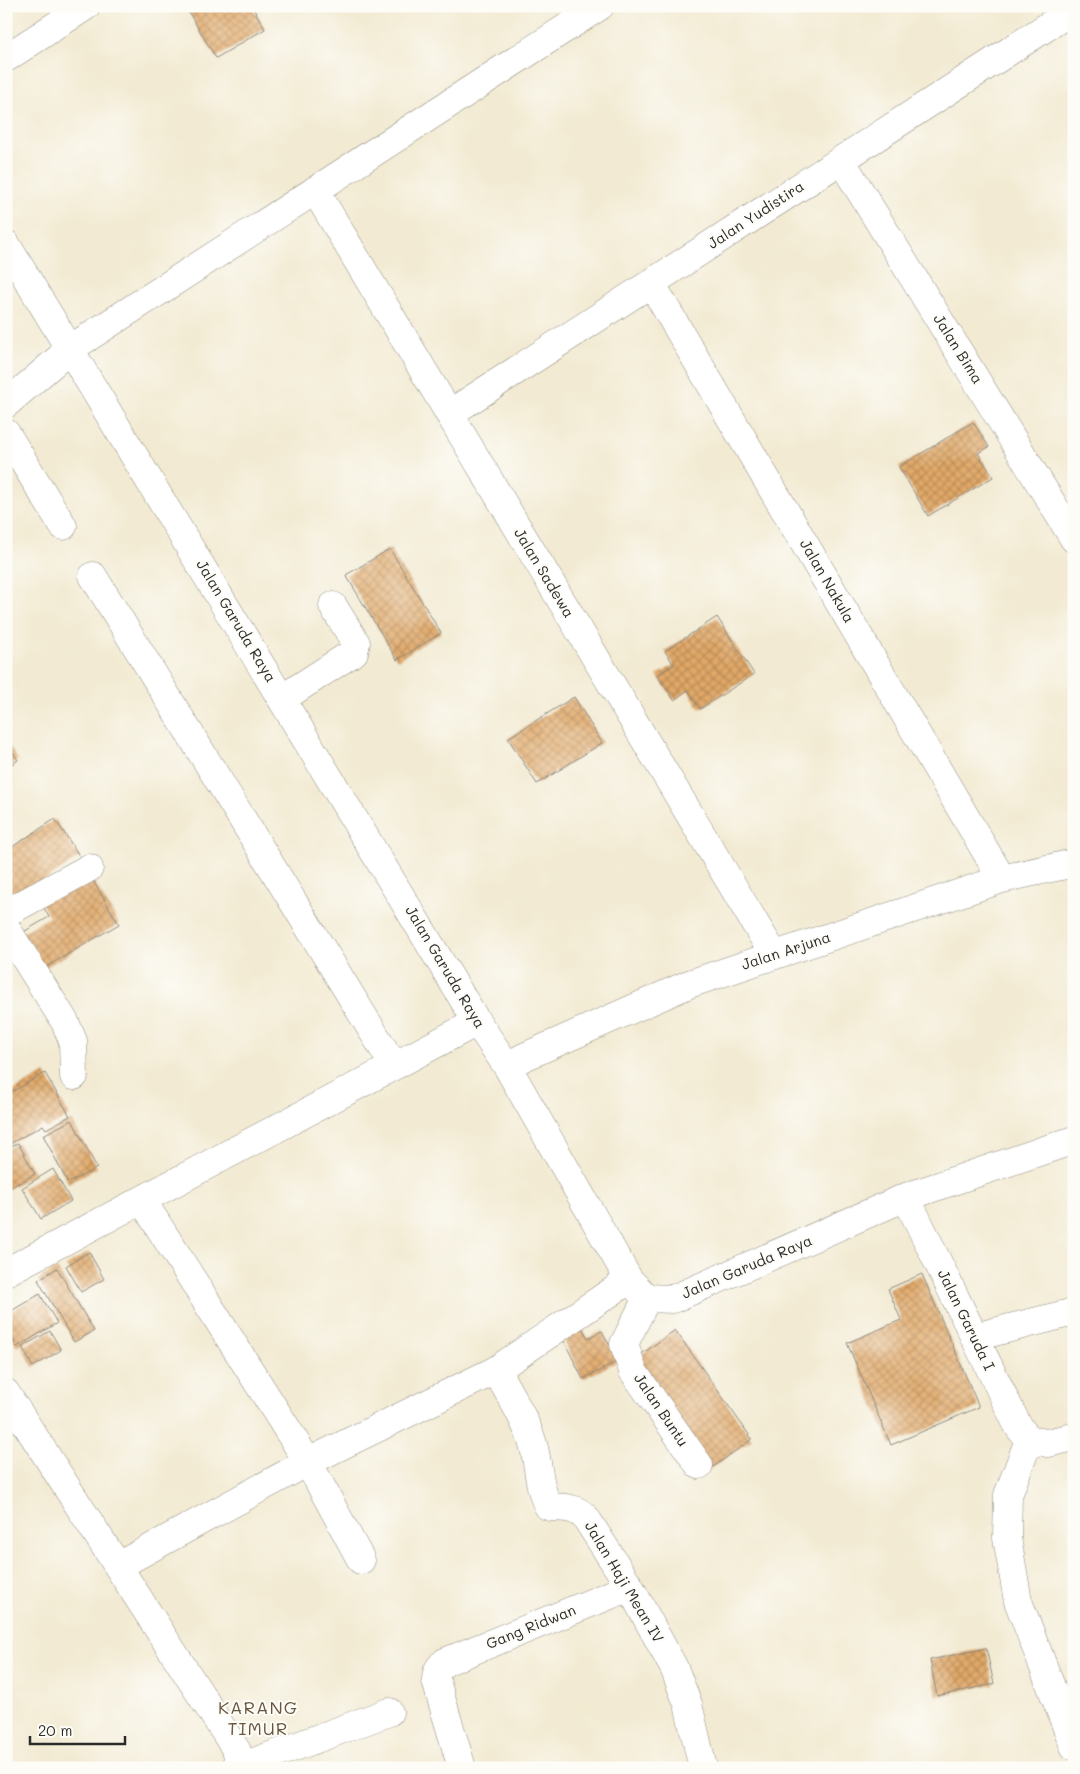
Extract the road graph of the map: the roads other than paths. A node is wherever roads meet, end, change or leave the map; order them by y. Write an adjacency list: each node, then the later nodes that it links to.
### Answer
1 (86, 6): 4 (street)
2 (600, 6): 6 (street)
3 (1064, 20): 5 (street, Jalan Yudistira)
4 (6, 58)
5 (841, 160): 8 (street, Jalan Yudistira); 14 (street, Jalan Bima)
6 (315, 190): 9 (street); 11 (street, Jalan Sadewa)
7 (6, 244): 9 (street, Jalan Garuda Raya)
8 (651, 283): 11 (street, Jalan Yudistira); 20 (street, Jalan Nakula)
9 (70, 349): 10 (street); 17 (street, Jalan Garuda Raya)
10 (6, 404)
11 (449, 414): 23 (street, Jalan Sadewa)
12 (6, 433): 13 (street)
13 (63, 526)
14 (1074, 539)
15 (93, 576): 25 (street)
16 (333, 606): 17 (street)
17 (283, 698): 24 (street, Jalan Garuda Raya)
18 (1074, 863): 20 (street, Jalan Arjuna)
19 (89, 868): 21 (street)
20 (1002, 879): 23 (street, Jalan Arjuna)
21 (6, 913)
22 (6, 928): 27 (street)
23 (774, 955): 26 (street, Jalan Arjuna)
24 (477, 1022): 25 (street); 26 (street, Jalan Garuda Raya)
25 (394, 1066): 30 (street)
26 (508, 1066): 32 (street, Jalan Garuda Raya)
27 (74, 1076)
28 (1074, 1140): 29 (street, Jalan Garuda Raya)
29 (906, 1197): 32 (street, Jalan Garuda Raya); 34 (street, Jalan Garuda I)
30 (142, 1200): 31 (street); 39 (street)
31 (6, 1272)
32 (638, 1289): 35 (street); 40 (street, Jalan Buntu)
33 (1074, 1312): 34 (street)
34 (974, 1337): 38 (street, Jalan Garuda I)
35 (496, 1370): 39 (street); 43 (street, Jalan Haji Mean IV)
36 (6, 1393): 42 (street)
37 (1074, 1437): 38 (street)
38 (1029, 1440): 45 (street)
39 (308, 1462): 41 (street); 42 (street)
40 (699, 1465)
41 (361, 1560)
42 (118, 1566): 46 (street)
43 (630, 1587): 47 (street, Gang Ridwan); 48 (street, Jalan Haji Mean IV)
44 (389, 1712): 46 (street)
45 (1074, 1746)
46 (238, 1767)
47 (462, 1768)
48 (703, 1768)

